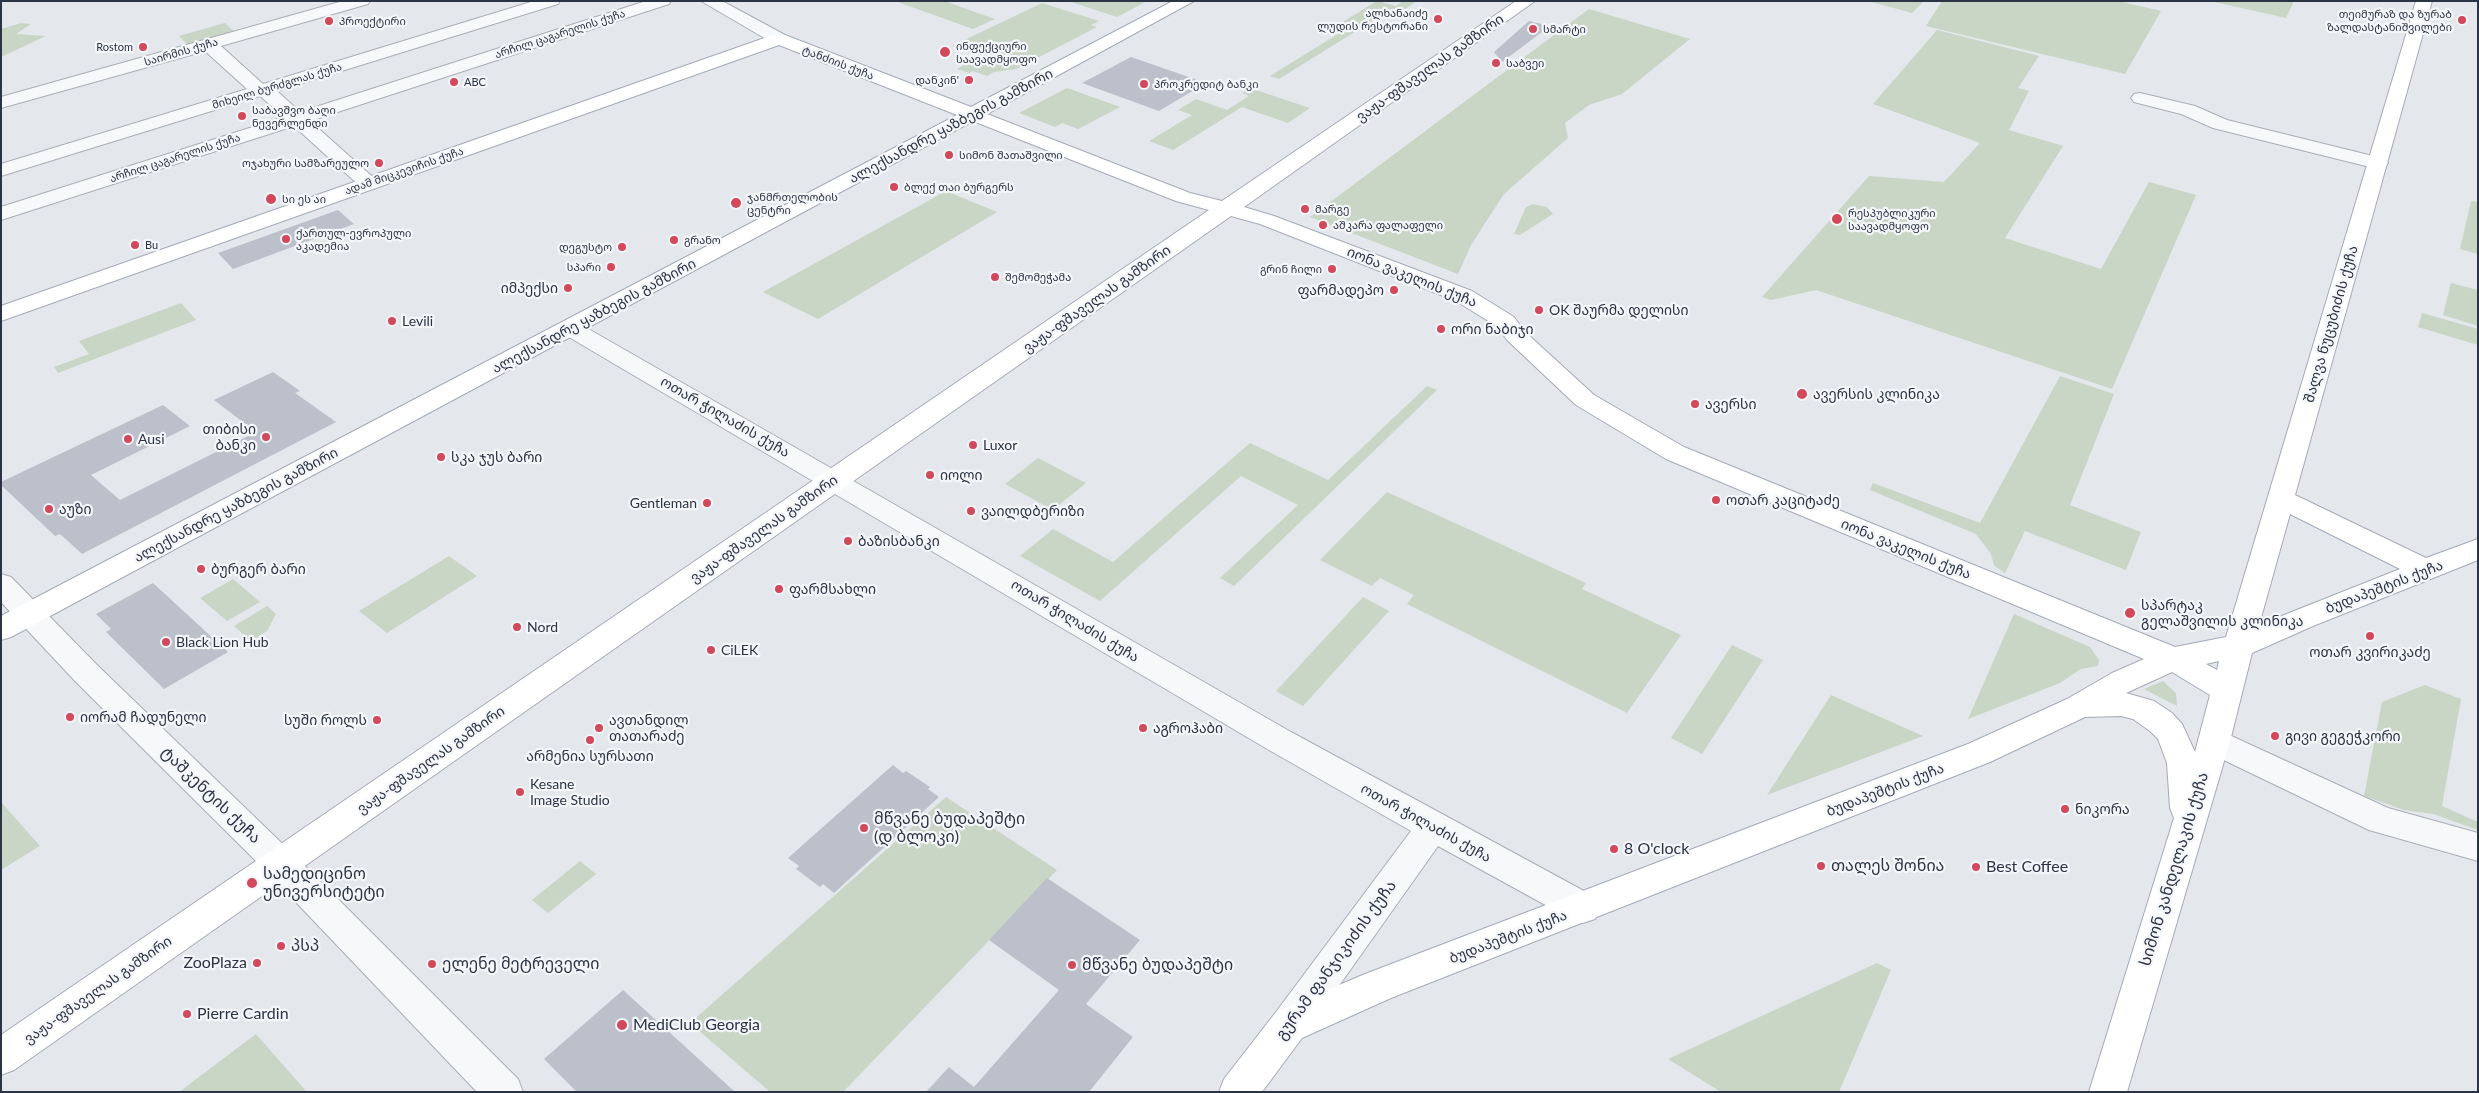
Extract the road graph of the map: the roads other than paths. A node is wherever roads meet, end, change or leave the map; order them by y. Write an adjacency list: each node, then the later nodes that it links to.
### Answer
1 (362, 1): 9 (street, საირმის ქუჩა)
2 (552, 1): 10 (street, მიხეილ ბურძგლას ქუჩა)
3 (663, 1): 14 (street, არჩილ ცაგარელის ქუჩა)
4 (709, 1): 8 (street, ტანძიის ქუჩა)
5 (1186, 1): 13 (main road, ალექსანდრე ყაზბეგის გამზირი)
6 (1527, 1): 18 (main road, ვაჟა-ფშაველას გამზირი)
7 (2424, 1): 15 (main road, შალვა ნუცუბიძის ქუჩა)
8 (778, 39): 13 (main road, ტანძიის ქუჩა); 17 (main road, ადამ მიცკევიჩის ქუჩა)
9 (208, 44): 10 (street); 12 (street, საირმის ქუჩა)
10 (262, 90): 14 (street); 16 (street, მიხეილ ბურძგლას ქუჩა)
11 (2140, 98): 15 (street)
12 (1, 103)
13 (971, 115): 18 (main road, იონა ვაკელის ქუჩა); 21 (main road, ალექსანდრე ყაზბეგის გამზირი)
14 (297, 119): 17 (street); 19 (street, არჩილ ცაგარელის ქუჩა)
15 (2378, 163): 23 (main road, შალვა ნუცუბიძის ქუჩა)
16 (1, 170)
17 (369, 184): 20 (main road, ადამ მიცკევიჩის ქუჩა)
18 (1226, 209): 22 (main road, ვაჟა-ფშაველას გამზირი); 30 (main road, იონა ვაკელის ქუჩა)
19 (1, 214)
20 (1, 314)
21 (570, 328): 22 (street, ოთარ ჭილაძის ქუჩა); 27 (main road, ალექსანდრე ყაზბეგის გამზირი)
22 (834, 480): 35 (street, ოთარ ჭილაძის ქუჩა); 37 (main road, ვაჟა-ფშაველას გამზირი)
23 (2281, 499): 25 (main road); 29 (main road, შალვა ნუცუბიძის ქუჩა)
24 (2478, 550): 25 (main road, ბუდაპეშტის ქუჩა)
25 (2426, 570): 29 (main road, ბუდაპეშტის ქუჩა)
26 (1, 584): 27 (street, ტაშკენტის ქუჩა)
27 (30, 614): 28 (main road, ალექსანდრე ყაზბეგის გამზირი); 37 (street, ტაშკენტის ქუჩა)
28 (1, 629)
29 (2239, 646): 30 (main road, ბუდაპეშტის ქუჩა); 31 (main road, სიმონ კანდელაკის ქუჩა)
30 (2173, 659): 31 (main road, იონა ვაკელის ქუჩა); 32 (main road, ბუდაპეშტის ქუჩა)
31 (2226, 690): 33 (main road, სიმონ კანდელაკის ქუჩა)
32 (2078, 707): 34 (main road); 38 (main road, ბუდაპეშტის ქუჩა)
33 (2214, 741): 34 (main road, სიმონ კანდელაკის ქუჩა); 36 (street)
34 (2188, 822): 41 (main road, სიმონ კანდელაკის ქუჩა)
35 (1433, 827): 38 (street, ოთარ ჭილაძის ქუჩა); 39 (street, გურამ ფანჯიკიძის ქუჩა)
36 (2478, 847)
37 (281, 864): 40 (main road, ვაჟა-ფშაველას გამზირი); 42 (street, ტაშკენტის ქუჩა)
38 (1583, 908): 39 (main road, ბუდაპეშტის ქუჩა)
39 (1289, 1025): 43 (main road, გურამ ფანჯიკიძის ქუჩა)
40 (1, 1057)
41 (2112, 1090)
42 (504, 1092)
43 (1238, 1092)

